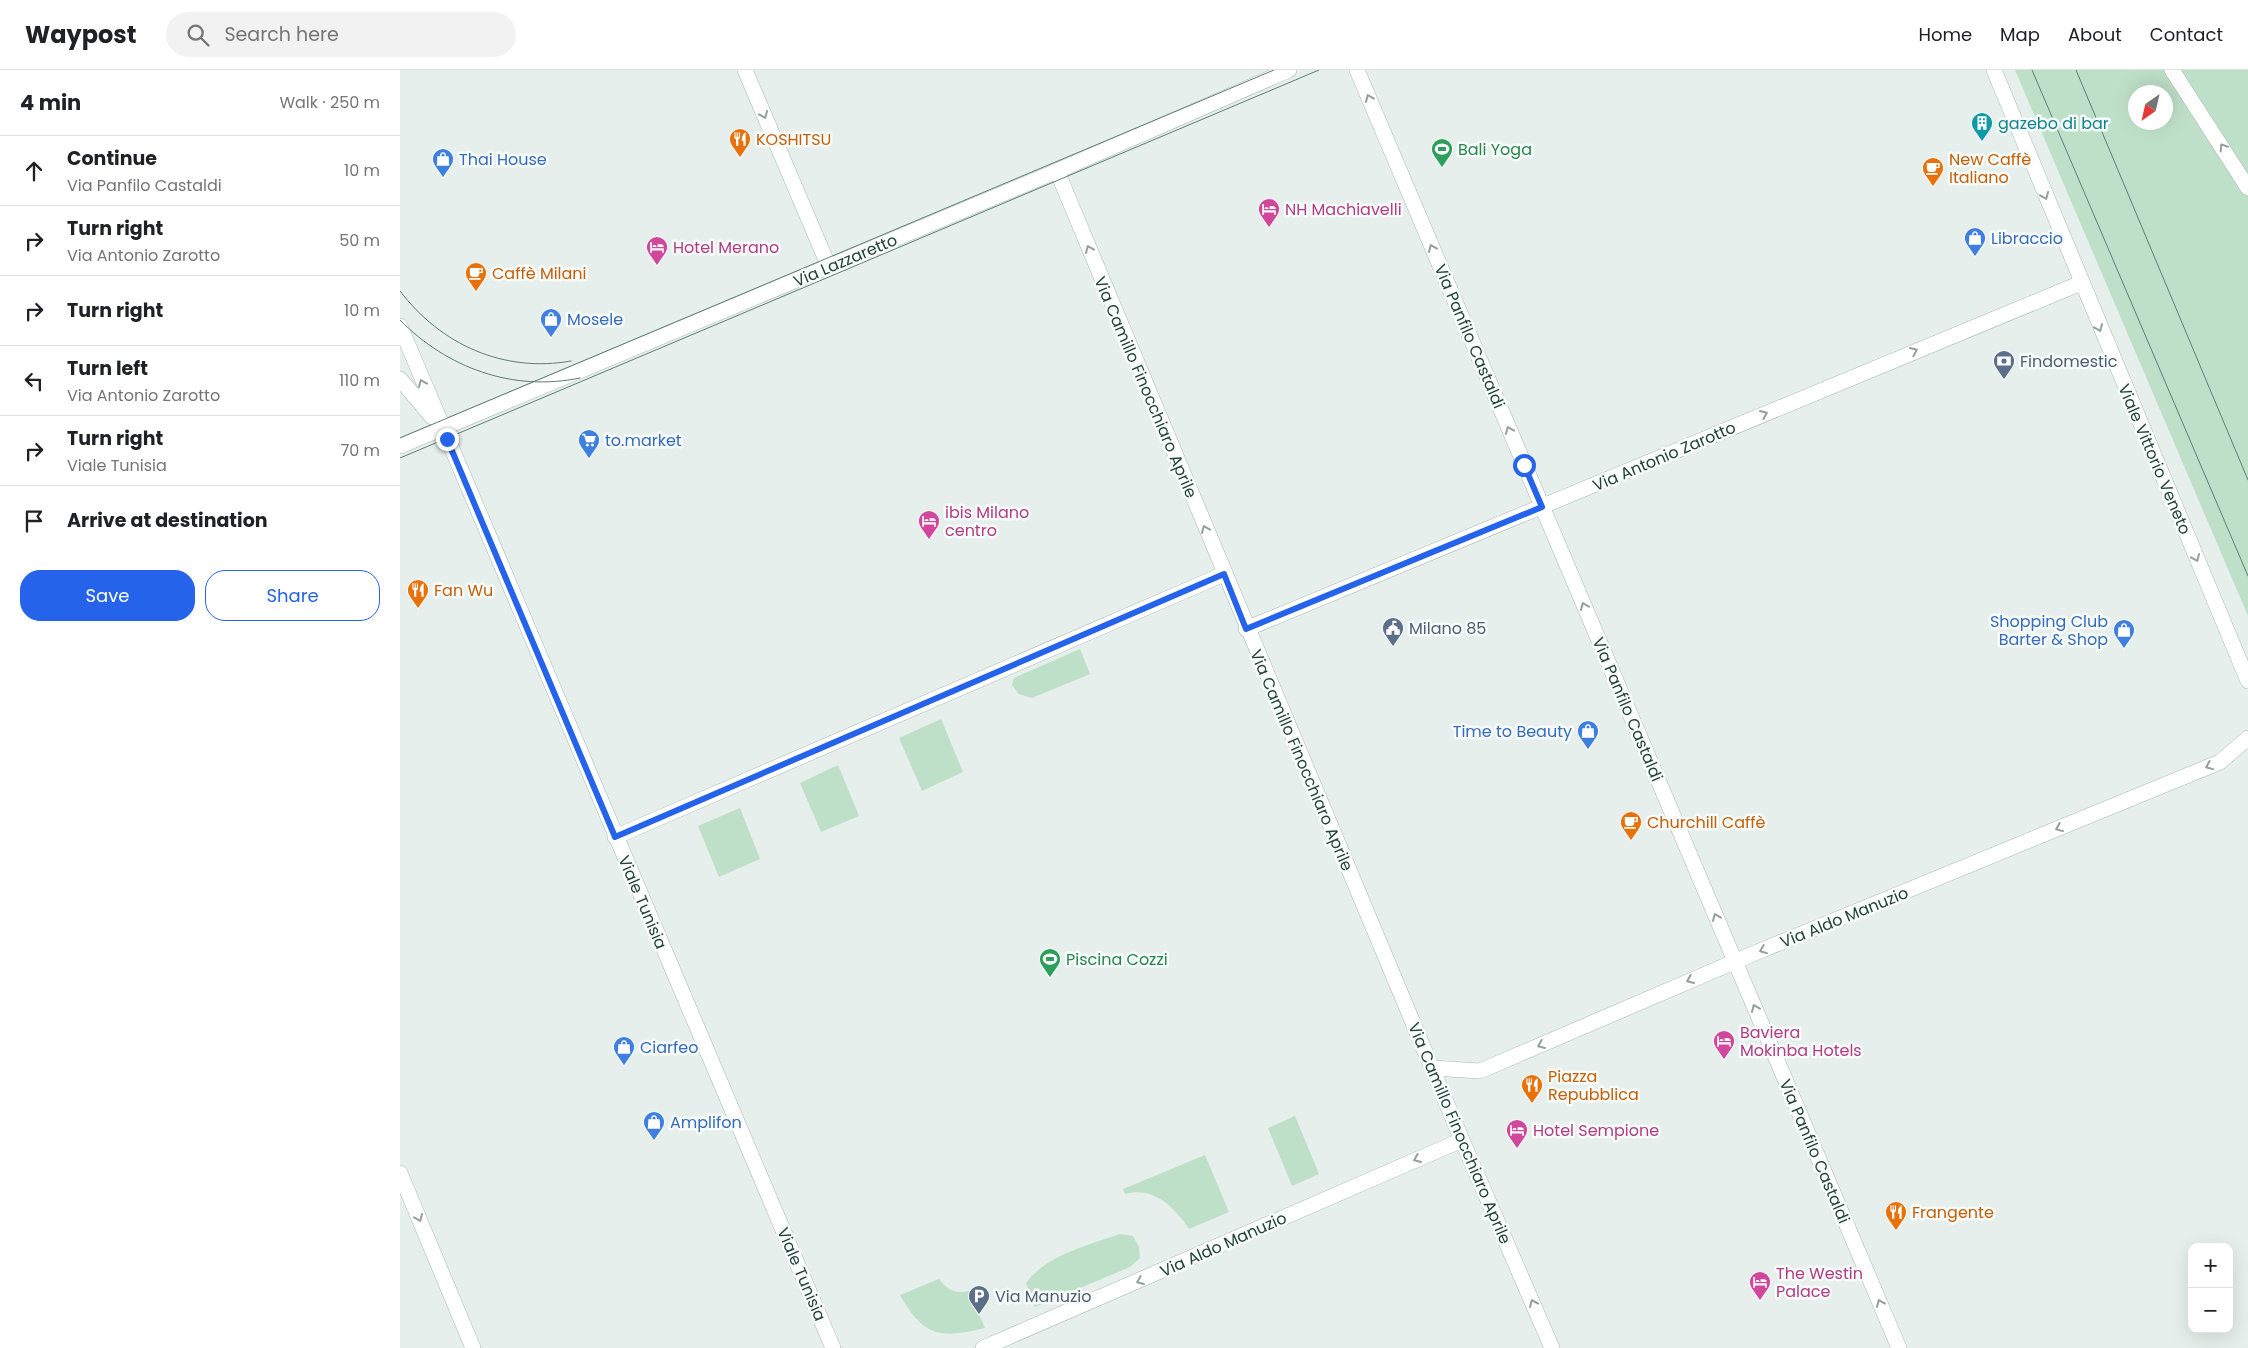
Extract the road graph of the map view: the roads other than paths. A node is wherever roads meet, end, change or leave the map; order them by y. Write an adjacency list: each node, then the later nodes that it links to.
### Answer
1 (745, 70): 8 (street, one-way to 8)
2 (1289, 70): 6 (street, Via Lazzaretto)
3 (1357, 70): 14 (street, Via Panfilo Castaldi, one-way to 3)
4 (1994, 70): 9 (street, Viale Vittorio Veneto, one-way to 9)
5 (2172, 70): 7 (street, one-way to 5)
6 (1056, 171): 8 (street, Via Lazzaretto); 15 (street, Via Camillo Finocchiaro Aprile, one-way to 6)
7 (2248, 188)
8 (828, 267): 12 (street, Via Lazzaretto)
9 (2080, 283): 14 (street, Via Antonio Zarotto, one-way to 9); 17 (street, Viale Vittorio Veneto, one-way to 17)
10 (400, 326): 12 (street, Viale Tunisia, one-way to 10)
11 (400, 379): 12 (street, Viale Tunisia)
12 (441, 428): 13 (street, Via Lazzaretto); 19 (street, Viale Tunisia)
13 (400, 446)
14 (1542, 507): 16 (street, Via Antonio Zarotto); 20 (street, Via Panfilo Castaldi, one-way to 14)
15 (1224, 574): 16 (street, Via Camillo Finocchiaro Aprile); 19 (street)
16 (1246, 629): 21 (street, Via Camillo Finocchiaro Aprile)
17 (2248, 681)
18 (2248, 738): 20 (street, Via Aldo Manuzio, one-way to 20)
19 (615, 837): 25 (street, Viale Tunisia)
20 (1735, 962): 21 (street, Via Aldo Manuzio, one-way to 21); 28 (street, Via Panfilo Castaldi, one-way to 20)
21 (1432, 1068): 22 (street, Via Camillo Finocchiaro Aprile)
22 (1462, 1140): 26 (street, Via Aldo Manuzio, one-way to 26); 27 (street, Via Camillo Finocchiaro Aprile, one-way to 22)
23 (400, 1173): 24 (street, one-way to 24)
24 (473, 1348)
25 (833, 1348)
26 (984, 1348)
27 (1552, 1348)
28 (1898, 1348)

